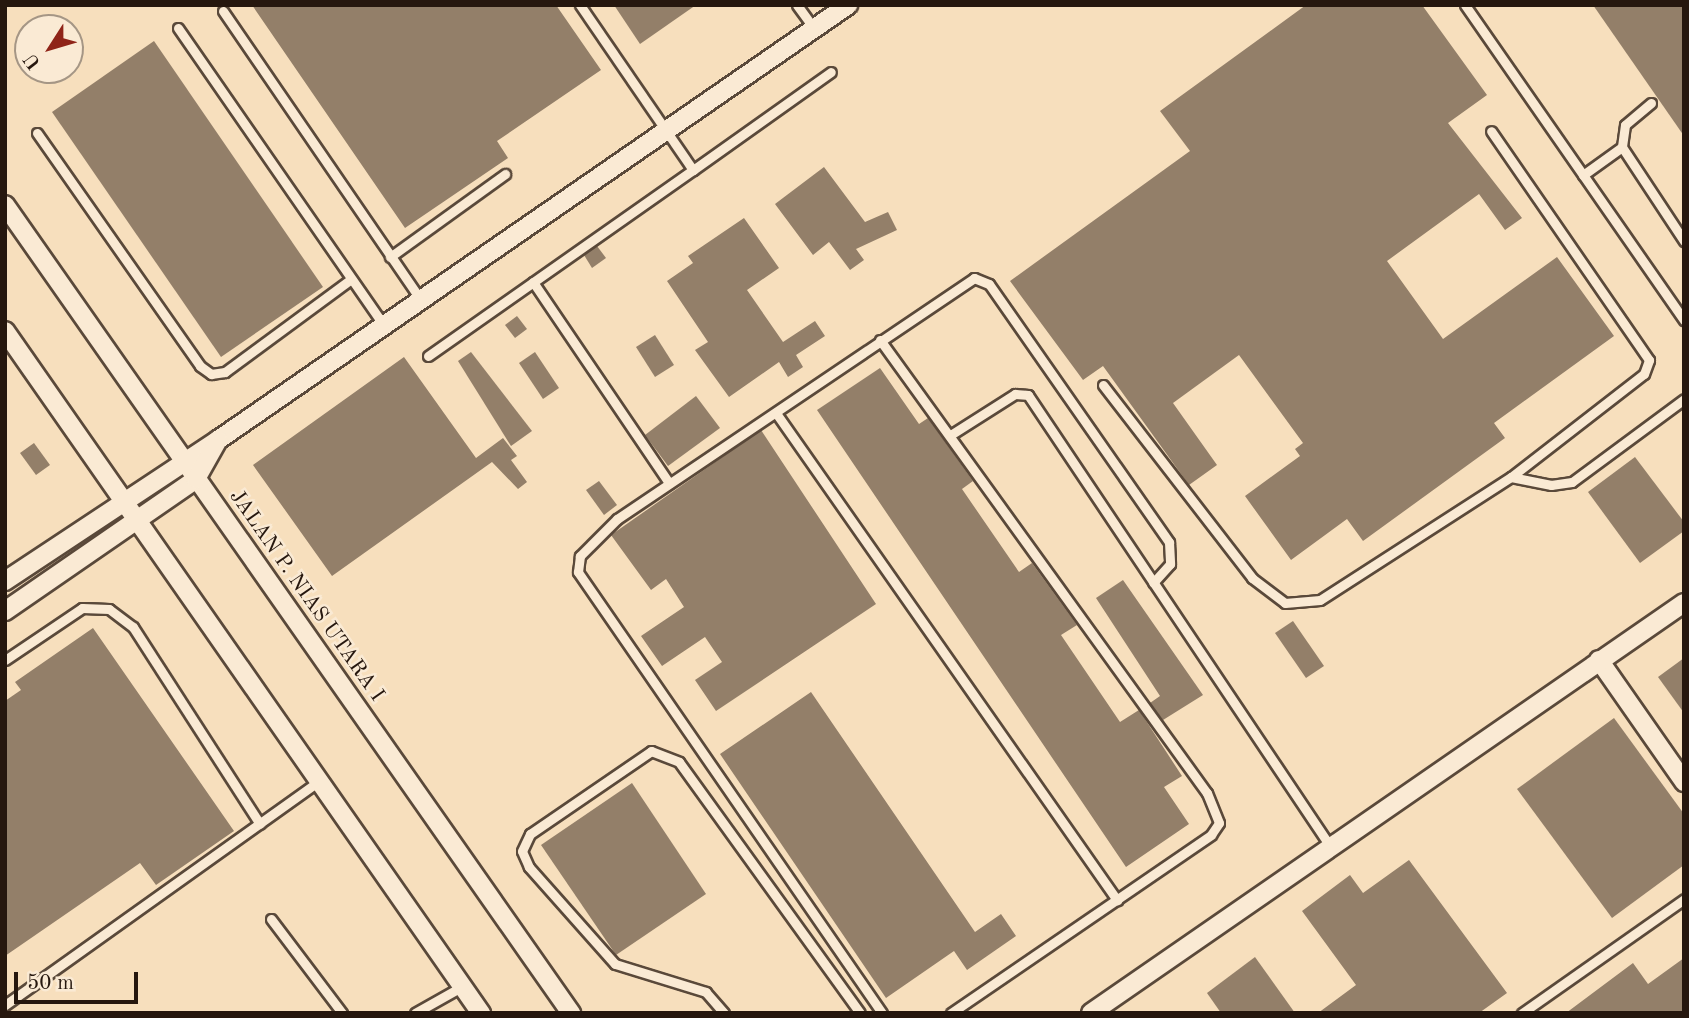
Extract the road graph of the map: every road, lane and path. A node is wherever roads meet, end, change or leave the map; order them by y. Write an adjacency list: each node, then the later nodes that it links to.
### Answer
1 (580, 5): 10 (lane)
2 (797, 5): 7 (lane)
3 (848, 5): 7 (street)
4 (1465, 5): 16 (lane)
5 (223, 11): 19 (lane)
6 (178, 28): 20 (lane)
7 (814, 28): 10 (street)
8 (831, 72): 14 (lane)
9 (1651, 103): 13 (lane)
10 (667, 130): 14 (lane); 22 (street)
11 (1491, 131): 34 (lane)
12 (37, 133): 20 (lane)
13 (1622, 147): 16 (lane); 18 (lane)
14 (693, 170): 21 (lane)
15 (505, 174): 19 (lane)
16 (1583, 175): 23 (lane)
17 (5, 205): 33 (street, JALAN P. NIAS UTARA I)
18 (1684, 242)
19 (390, 257): 22 (lane)
20 (350, 280): 24 (lane)
21 (533, 282): 27 (lane); 36 (lane)
22 (421, 300): 24 (street)
23 (1684, 320)
24 (384, 326): 32 (street)
25 (5, 331): 37 (street)
26 (880, 340): 30 (lane); 31 (lane); 40 (lane)
27 (428, 356)
28 (1103, 385): 34 (lane)
29 (1684, 400): 34 (lane)
30 (776, 413): 36 (lane); 50 (lane)
31 (952, 434): 40 (lane); 50 (lane)
32 (218, 440): 33 (street); 35 (street)
33 (182, 461): 35 (street, JALAN P. NIAS UTARA I); 37 (street)
34 (1511, 477)
35 (197, 479): 38 (street); 57 (street, JALAN P. NIAS UTARA I)
36 (669, 483): 60 (lane)
37 (121, 503): 38 (street); 39 (street)
38 (135, 521): 42 (street); 45 (street)
39 (5, 582)
40 (1153, 583): 48 (lane)
41 (1684, 603): 44 (street)
42 (5, 611)
43 (5, 660): 47 (lane)
44 (1599, 660): 46 (street); 48 (street)
45 (320, 781): 47 (lane); 52 (street)
46 (1684, 782)
47 (260, 824): 53 (lane)
48 (1330, 846): 62 (street)
49 (1684, 899): 63 (lane)
50 (1117, 900): 61 (lane)
51 (271, 919): 54 (lane)
52 (463, 986): 55 (lane); 56 (street)
53 (5, 1005)
54 (342, 1013)
55 (415, 1013)
56 (481, 1013)
57 (571, 1013)
58 (724, 1013): 59 (lane)
59 (859, 1013)
60 (882, 1013)
61 (951, 1013)
62 (1091, 1013)
63 (1522, 1013)

